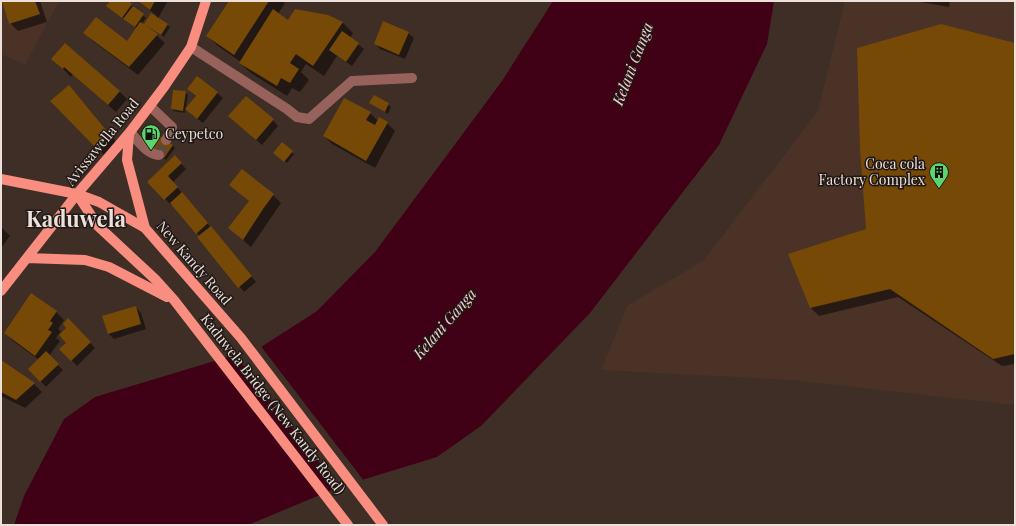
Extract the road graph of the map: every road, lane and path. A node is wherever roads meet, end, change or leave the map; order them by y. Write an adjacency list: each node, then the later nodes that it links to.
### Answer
1 (206, 1): 2 (main road, Avissawella Road)
2 (191, 47): 3 (street); 4 (main road, Avissawella Road)
3 (412, 78)
4 (150, 106): 5 (main road, Avissawella Road); 6 (street)
5 (130, 133): 7 (street); 9 (main road, Avissawella Road); 10 (main road)
6 (166, 140)
7 (159, 155)
8 (1, 179): 9 (main road, New Kandy Road)
9 (77, 194): 10 (main road, New Kandy Road); 11 (main road, Avissawella Road); 13 (main road)
10 (145, 228): 14 (main road, New Kandy Road)
11 (27, 258): 12 (main road, Avissawella Road); 13 (main road)
12 (1, 291)
13 (174, 300): 15 (main road, Kaduwela Bridge (New Kandy Road))
14 (241, 338): 16 (main road, Kaduwela Bridge (New Kandy Road))
15 (348, 525)
16 (383, 525)

